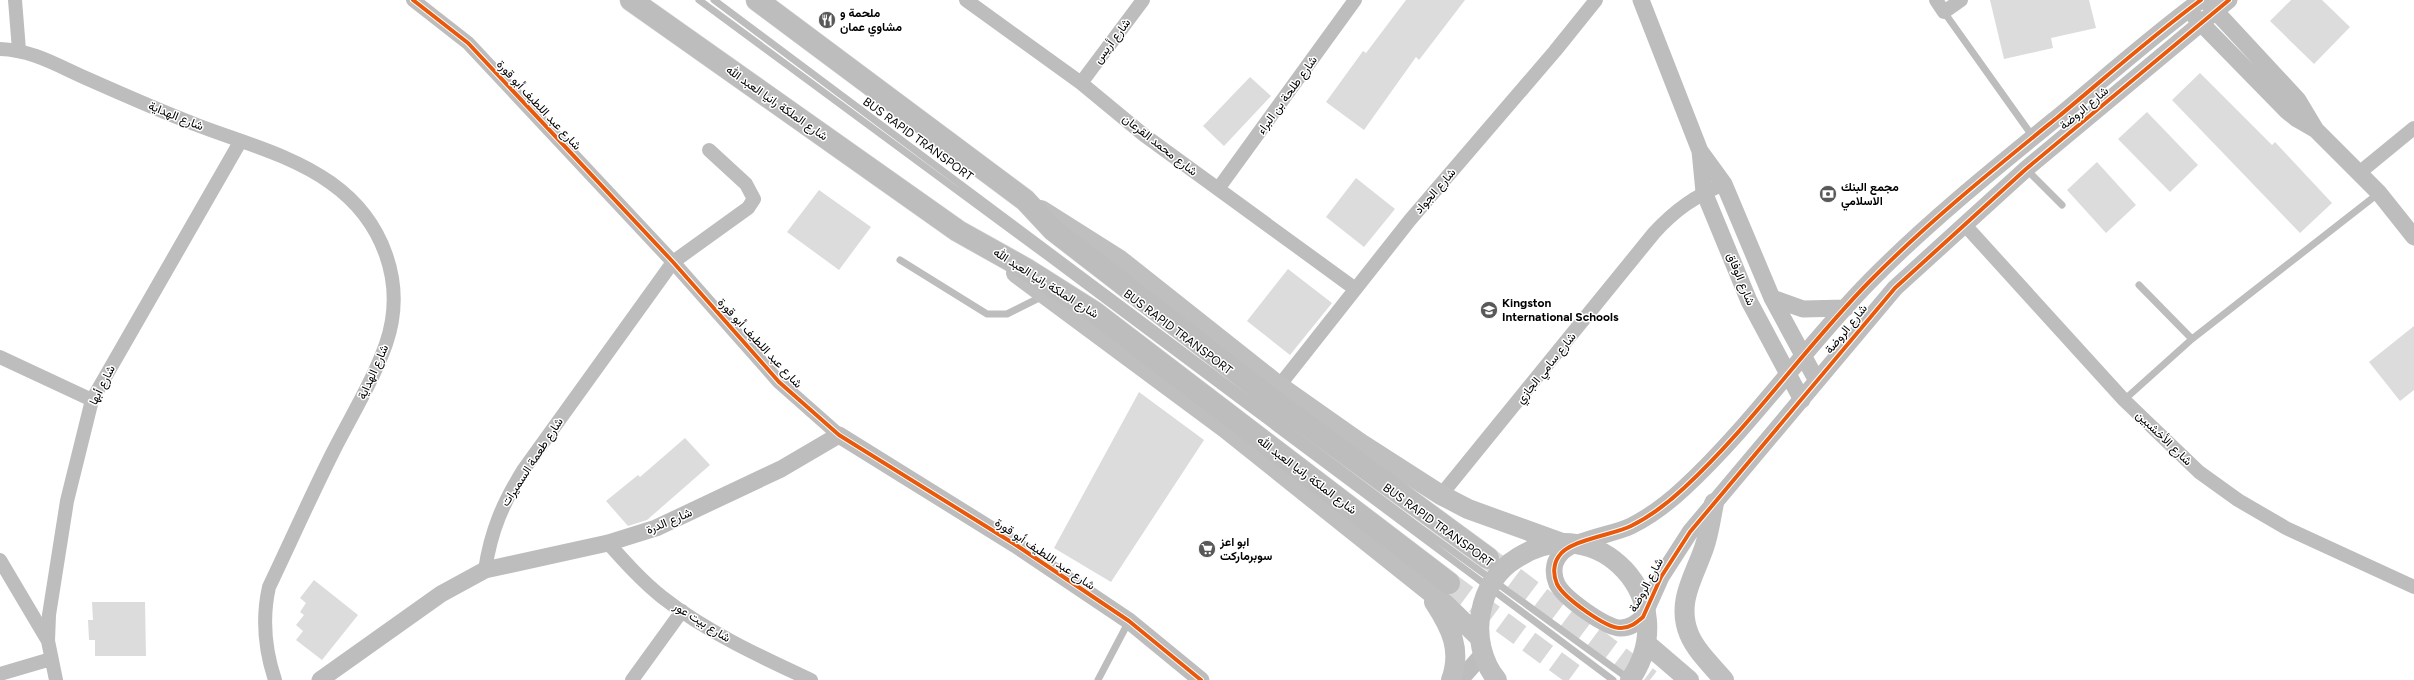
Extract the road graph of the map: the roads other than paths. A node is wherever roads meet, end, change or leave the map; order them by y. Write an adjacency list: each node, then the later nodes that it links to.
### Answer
1 (15, 0): 20 (street)
2 (413, 0): 40 (street, شارع عبد اللطيف أبو قورة)
3 (631, 0): 37 (main road, شارع الملكة رانيا العبد الله)
4 (698, 0): 63 (lane, BUS RAPID TRANSPORT)
5 (714, 0): 63 (lane, BUS RAPID TRANSPORT)
6 (757, 0): 34 (main road)
7 (966, 0): 21 (street, شارع محمد القرعان)
8 (1143, 0): 21 (street, شارع أريس)
9 (1355, 0): 31 (street, شارع طلحة بن البراء)
10 (1596, 0): 42 (street, شارع الجواد)
11 (1641, 0): 27 (street, شارع الوفاق)
12 (1936, 0): 17 (street)
13 (1961, 0): 17 (street)
14 (2230, 0): 16 (street, شارع الروضة)
15 (2190, 3): 18 (street); 24 (street, شارع الروضة)
16 (2210, 6): 18 (street, شارع الروضة); 23 (street)
17 (1944, 12): 24 (lane)
18 (2202, 24): 23 (street); 28 (street, شارع الروضة)
19 (0, 50): 20 (street, شارع الهداية)
20 (19, 50): 25 (street, شارع الهداية)
21 (1081, 83): 31 (street, شارع محمد القرعان)
22 (2414, 128): 29 (street)
23 (2316, 130): 29 (street)
24 (2033, 137): 45 (street, شارع الروضة)
25 (240, 142): 52 (street, شارع أبها); 76 (street, شارع الهداية)
26 (709, 150): 40 (street, شارع طعمة السميرات)
27 (1700, 151): 30 (street, شارع الوفاق); 32 (street, شارع الوفاق)
28 (2026, 169): 35 (lane); 36 (street, شارع الروضة)
29 (2359, 173): 33 (street)
30 (1724, 184): 32 (street, شارع سامي الجازي); 44 (street, شارع الوفاق)
31 (1218, 189): 42 (street, شارع محمد القرعان)
32 (1704, 192): 49 (street, شارع الوفاق); 56 (street, شارع سامي الجازي)
33 (2379, 193): 38 (street); 46 (lane)
34 (1025, 200): 51 (main road); 60 (main road)
35 (2062, 205)
36 (1964, 224): 50 (street, شارع الروضة); 54 (street, شارع الأخشبين)
37 (958, 231): 43 (main road); 64 (main road, شارع الملكة رانيا العبد الله)
38 (2414, 237)
39 (900, 260): 43 (lane)
40 (673, 262): 55 (street, شارع عبد اللطيف أبو قورة); 62 (street, شارع طعمة السميرات)
41 (2139, 285): 46 (lane)
42 (1354, 288): 51 (street, شارع الجواد)
43 (1045, 295): 66 (main road)
44 (1772, 298): 45 (street); 48 (street, شارع الوفاق)
45 (1846, 308): 48 (street, شارع الروضة)
46 (2192, 340): 54 (lane)
47 (0, 357): 52 (street)
48 (1802, 357): 49 (street, شارع الروضة); 50 (street, شارع الوفاق)
49 (1787, 375): 53 (street, شارع الوفاق); 59 (street, شارع الروضة)
50 (1816, 381): 53 (street, شارع الروضة)
51 (1279, 386): 56 (main road)
52 (92, 400): 70 (street, شارع أبها)
53 (1802, 400): 57 (street, شارع الروضة)
54 (2124, 400): 65 (street, شارع الأخشبين)
55 (839, 435): 58 (street, شارع الدرة); 69 (street, شارع عبد اللطيف أبو قورة)
56 (1441, 495): 59 (main road)
57 (1714, 503): 67 (street, شارع الروضة); 88 (main road)
58 (608, 543): 62 (street, شارع الدرة); 68 (street, شارع بيت عور)
59 (1568, 544): 63 (main road); 67 (main road); 67 (street, شارع الروضة)
60 (1488, 558)
61 (0, 560): 70 (street)
62 (485, 570): 77 (street)
63 (1492, 583): 72 (main road); 85 (lane, BUS RAPID TRANSPORT); 86 (lane, BUS RAPID TRANSPORT)
64 (1449, 584)
65 (2414, 587)
66 (1427, 590): 72 (main road); 82 (main road)
67 (1646, 609): 71 (main road)
68 (682, 611): 78 (street); 79 (street, شارع بيت عور)
69 (1129, 621): 80 (lane); 81 (street, شارع عبد اللطيف أبو قورة)
70 (48, 641): 73 (street, شارع أبها)
71 (1647, 644): 86 (main road); 87 (main road)
72 (1481, 646): 83 (street); 84 (main road)
73 (51, 659): 74 (street); 75 (street, شارع أبها)
74 (0, 674)
75 (56, 680)
76 (275, 680)
77 (320, 680)
78 (632, 680)
79 (811, 680)
80 (1098, 680)
81 (1201, 680)
82 (1452, 680)
83 (1460, 680)
84 (1497, 680)
85 (1613, 680)
86 (1630, 680)
87 (1689, 680)
88 (1724, 680)

